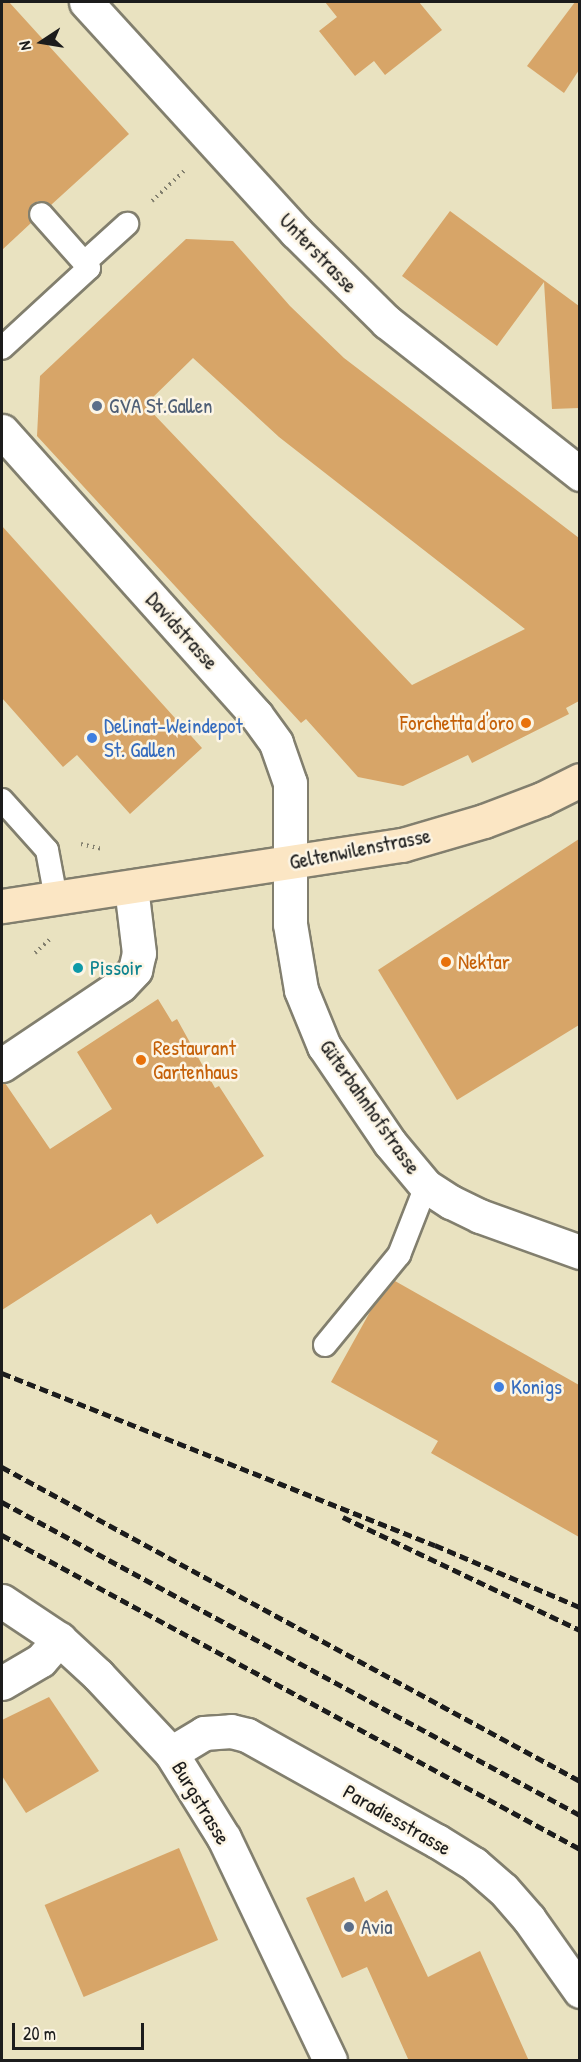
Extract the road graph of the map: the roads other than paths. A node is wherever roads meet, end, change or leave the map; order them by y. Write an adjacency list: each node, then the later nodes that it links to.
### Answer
1 (86, 2): 7 (street, Unterstrasse)
2 (41, 214): 4 (lane)
3 (127, 224): 4 (lane)
4 (85, 262): 5 (lane)
5 (2, 348)
6 (2, 431): 10 (street, Davidstrasse)
7 (579, 474)
8 (579, 780): 10 (main road, Geltenwilenstrasse)
9 (2, 800): 12 (lane)
10 (291, 863): 11 (main road, Geltenwilenstrasse); 15 (street, Güterbahnhofstrasse)
11 (131, 887): 12 (main road, Geltenwilenstrasse); 14 (street)
12 (56, 898): 13 (main road, Geltenwilenstrasse)
13 (2, 906)
14 (2, 1065)
15 (408, 1166): 16 (street, Güterbahnhofstrasse); 17 (lane)
16 (579, 1252)
17 (325, 1345)
18 (2, 1600): 19 (street, Burgstrasse)
19 (59, 1639): 20 (street); 21 (street, Burgstrasse)
20 (2, 1683)
21 (171, 1753): 22 (street, Paradiesstrasse); 23 (street, Burgstrasse)
22 (579, 1991)
23 (330, 2061)

